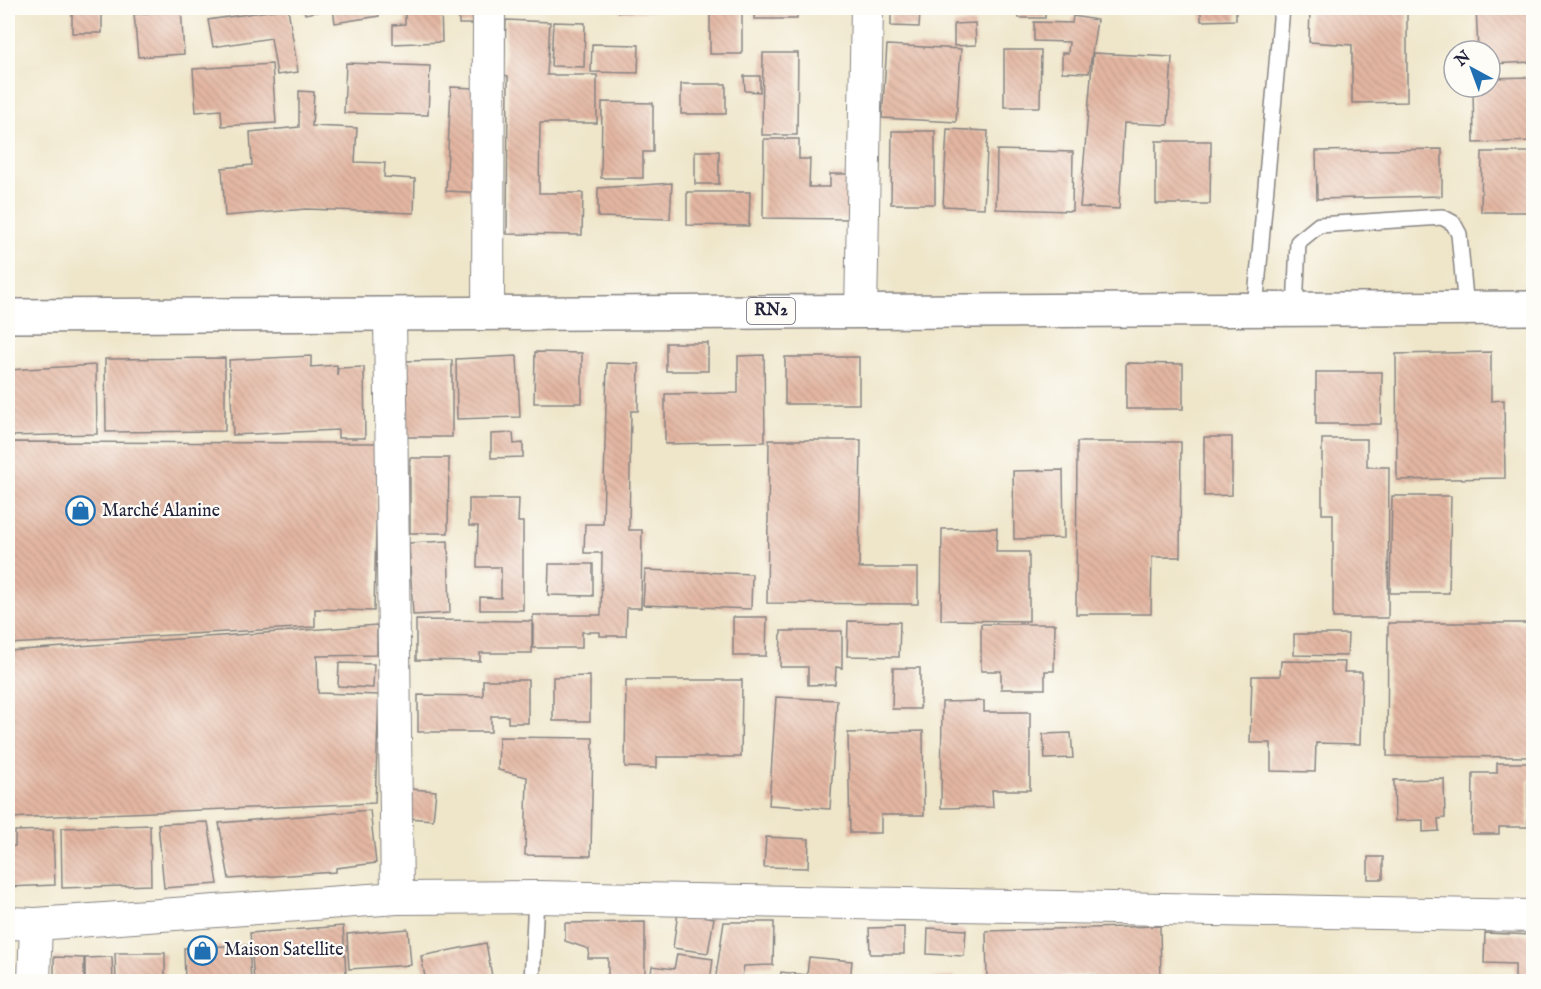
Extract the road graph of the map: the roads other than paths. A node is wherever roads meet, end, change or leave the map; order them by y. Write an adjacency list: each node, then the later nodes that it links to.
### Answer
1 (489, 8): 9 (street)
2 (867, 8): 7 (street)
3 (1282, 8): 5 (lane)
4 (1533, 308): 6 (highway, RN2)
5 (1255, 309): 7 (highway, RN2); 8 (highway, RN2)
6 (1466, 309): 8 (highway, RN2); 8 (lane)
7 (861, 310): 9 (highway, RN2)
8 (1295, 310)
9 (488, 313): 10 (highway, RN2)
10 (390, 314): 11 (highway, RN2); 13 (street)
11 (8, 316)
12 (536, 897): 13 (street); 14 (street); 17 (lane)
13 (397, 898): 15 (street)
14 (1533, 916)
15 (22, 923): 16 (street)
16 (34, 981)
17 (532, 981)

